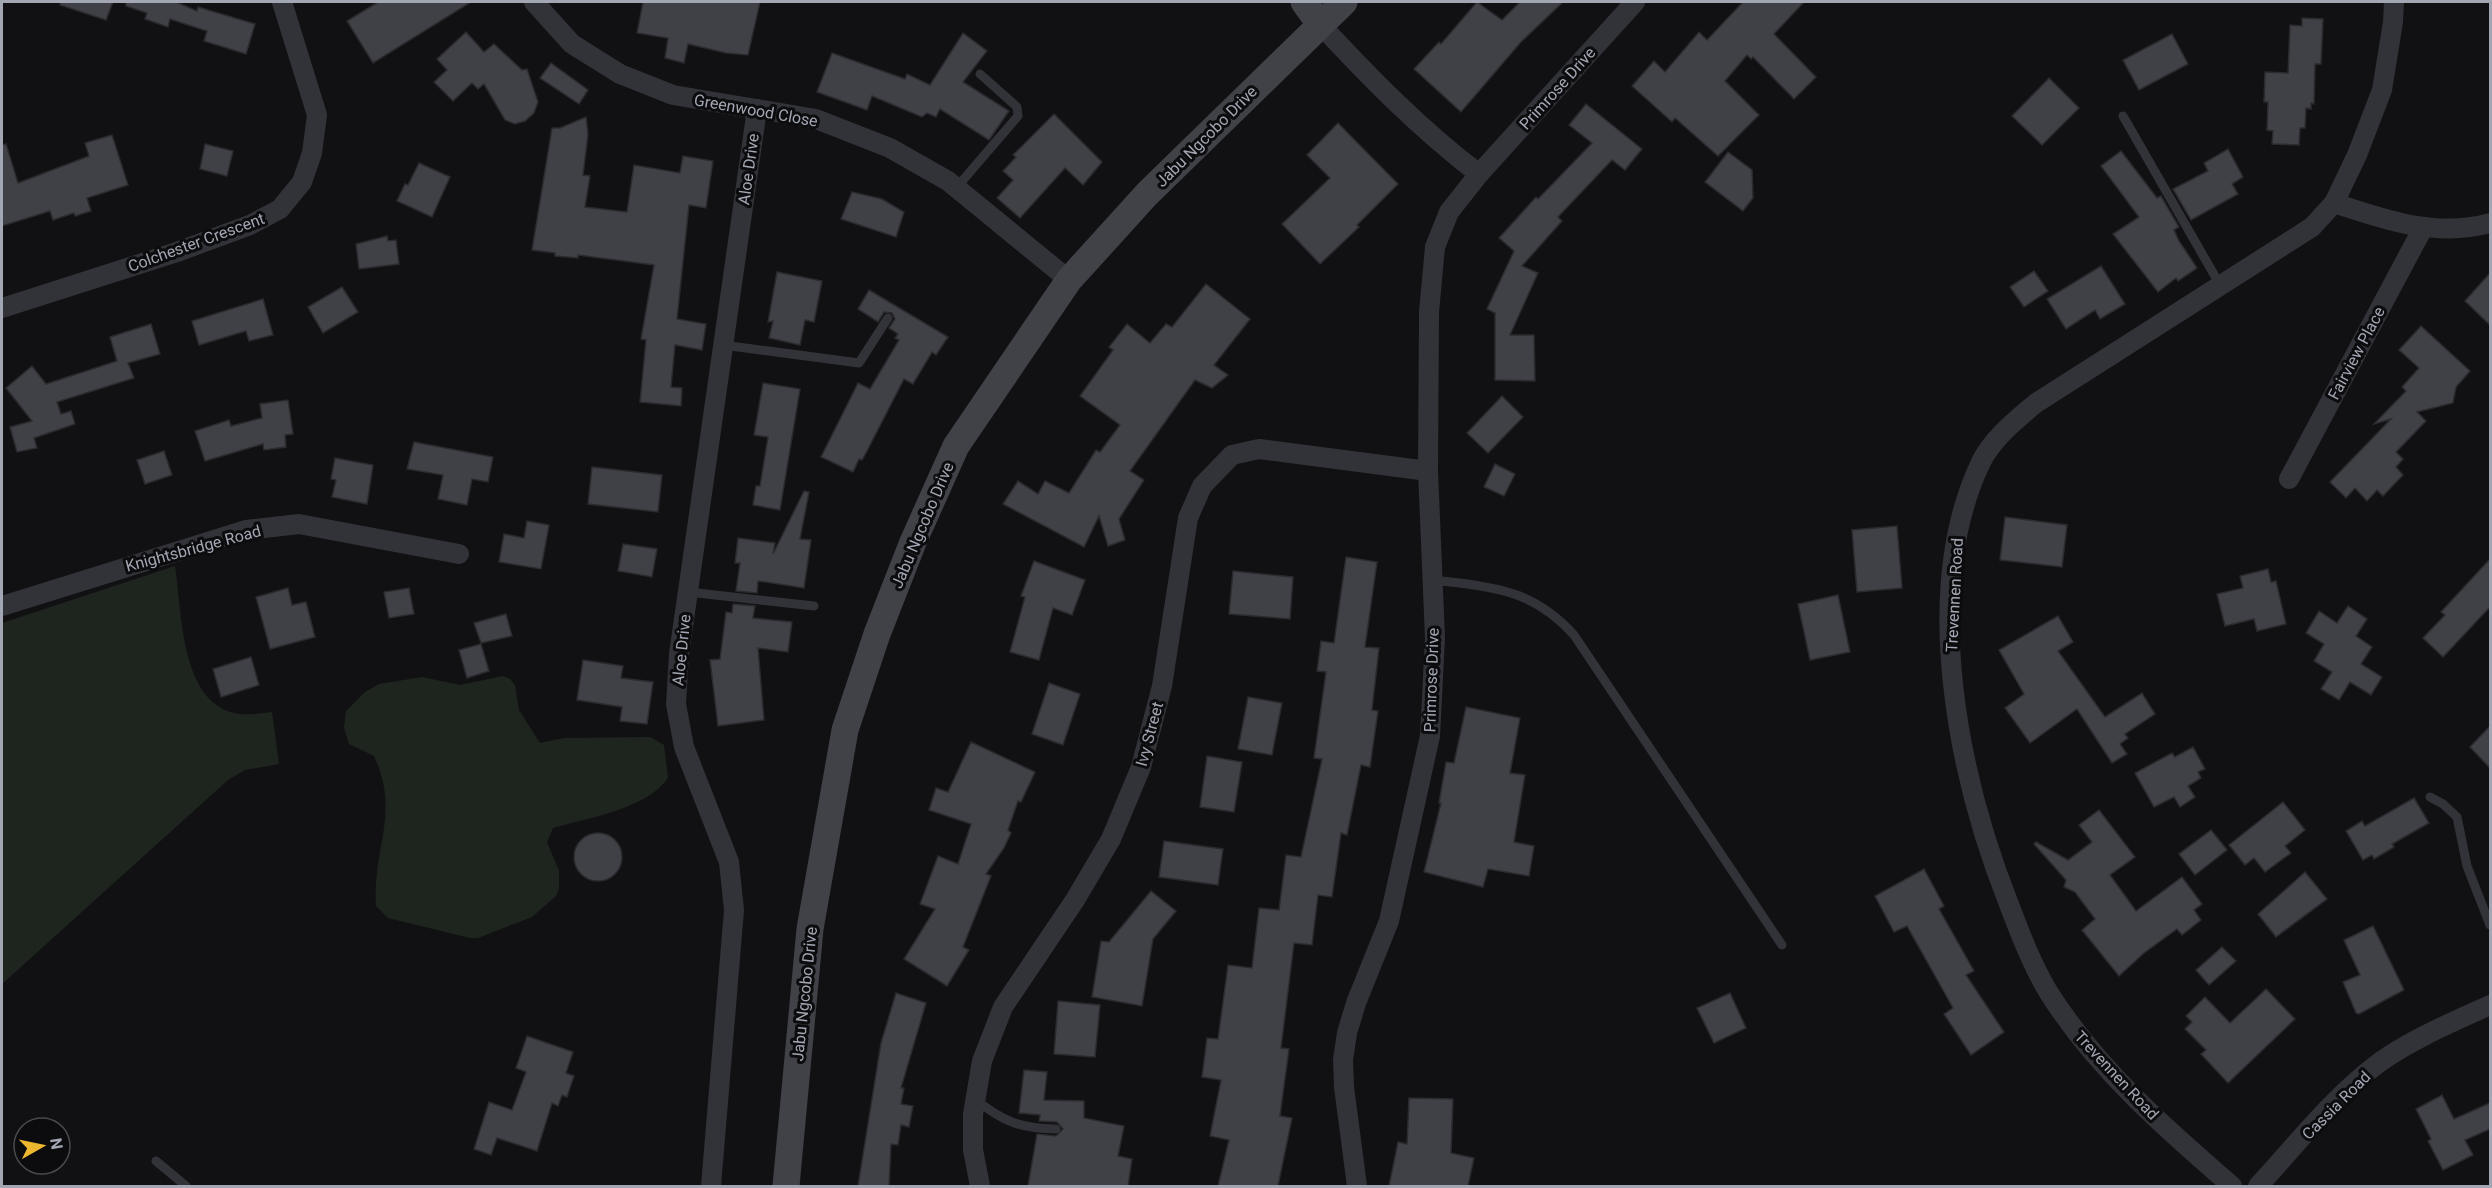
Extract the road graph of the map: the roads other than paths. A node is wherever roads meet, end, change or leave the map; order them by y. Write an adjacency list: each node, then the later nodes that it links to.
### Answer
1 (282, 2): 18 (street, Colchester Crescent)
2 (534, 2): 9 (street, Greenwood Close)
3 (1304, 2): 7 (main road)
4 (1344, 2): 7 (main road, Jabu Ngcobo Drive)
5 (1635, 2): 11 (street, Primrose Drive)
6 (2394, 2): 13 (street, Trevennen Road)
7 (1320, 24): 11 (street); 16 (main road, Jabu Ngcobo Drive)
8 (980, 74): 12 (lane)
9 (757, 109): 12 (street, Greenwood Close); 20 (street, Aloe Drive)
10 (2123, 116): 17 (lane)
11 (1479, 174): 21 (street, Primrose Drive)
12 (957, 187): 16 (street, Greenwood Close)
13 (2334, 203): 15 (street); 17 (street, Trevennen Road)
14 (2490, 222): 15 (street)
15 (2423, 228): 22 (street, Fairview Place)
16 (1069, 280): 37 (main road, Jabu Ngcobo Drive)
17 (2220, 285): 40 (street, Trevennen Road)
18 (2, 308)
19 (888, 318): 20 (lane)
20 (723, 345): 25 (street, Aloe Drive)
21 (1428, 471): 24 (street, Primrose Drive); 32 (street, Ivy Street)
22 (2289, 478)
23 (459, 554): 26 (street, Knightsbridge Road)
24 (1432, 580): 30 (lane); 39 (street, Primrose Drive)
25 (688, 592): 27 (lane); 36 (street, Aloe Drive)
26 (2, 606)
27 (814, 606)
28 (2430, 797): 29 (lane)
29 (2490, 925)
30 (1782, 945)
31 (2490, 1005): 41 (street, Cassia Road)
32 (975, 1099): 33 (lane); 38 (street, Ivy Street)
33 (1056, 1129)
34 (156, 1161): 35 (lane)
35 (186, 1186)
36 (711, 1186)
37 (786, 1186)
38 (980, 1186)
39 (1357, 1186)
40 (2232, 1186)
41 (2258, 1186)

